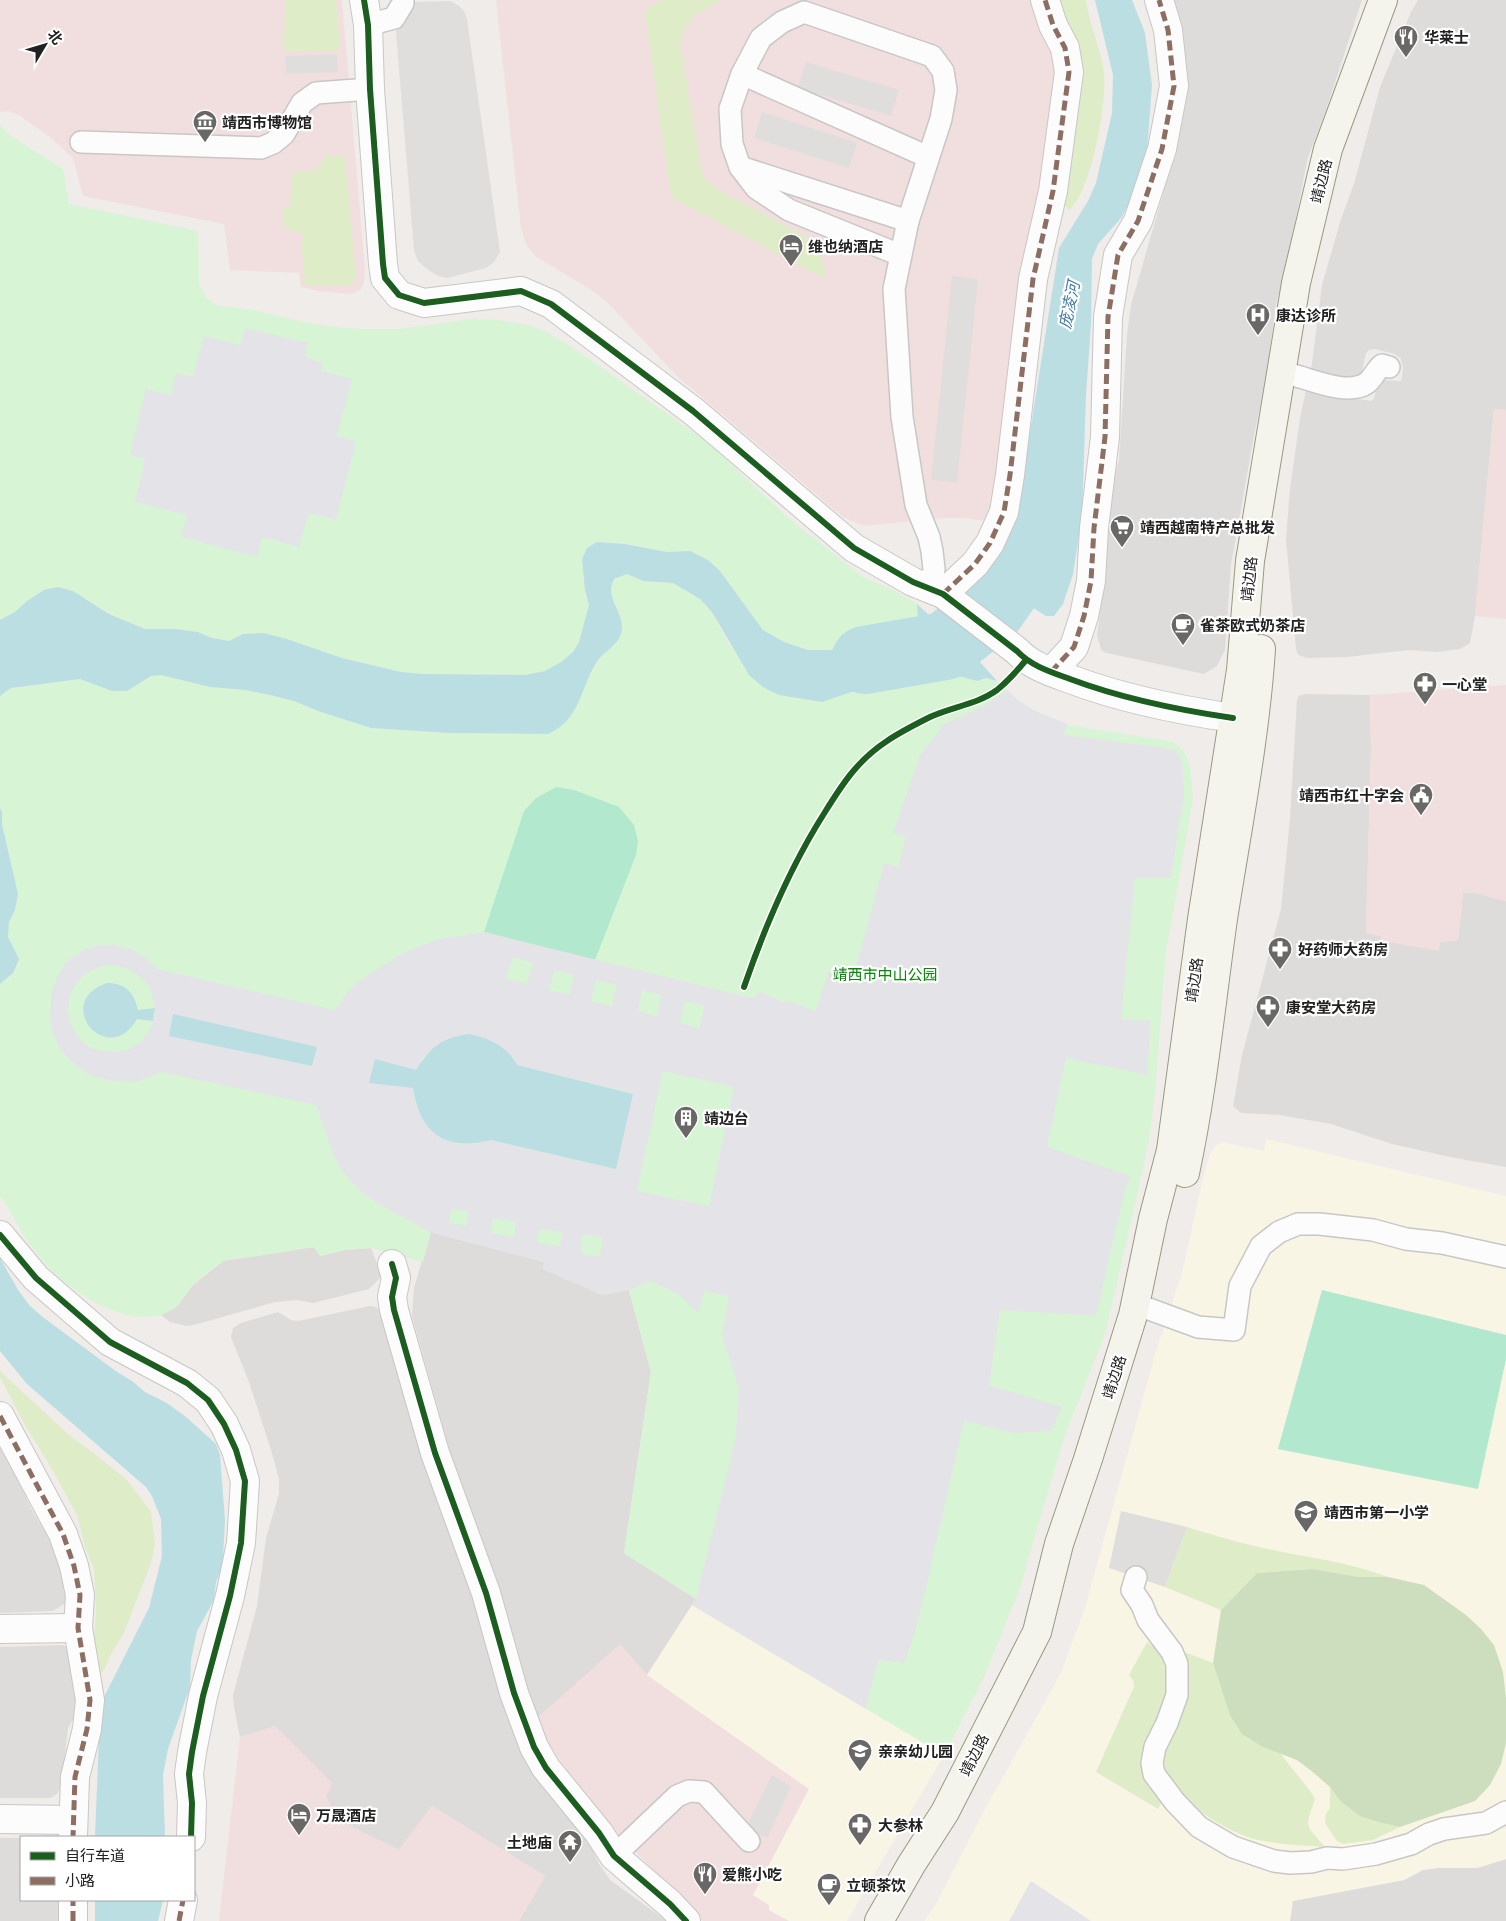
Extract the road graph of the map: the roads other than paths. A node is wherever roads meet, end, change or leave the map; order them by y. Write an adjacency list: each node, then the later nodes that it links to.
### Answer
1 (403, 0): 6 (lane)
2 (1045, 0): 16 (street)
3 (1159, 0): 17 (street)
4 (1383, 0): 18 (main road, 靖边路)
5 (1396, 0): 15 (main road, 靖边路)
6 (366, 12): 8 (street)
7 (742, 74): 10 (lane); 10 (lane); 11 (lane)
8 (370, 89): 9 (lane); 16 (street)
9 (81, 142)
10 (928, 157): 12 (lane)
11 (740, 167): 12 (lane); 13 (lane)
12 (908, 221): 13 (lane)
13 (900, 255): 16 (lane)
14 (1388, 368): 15 (lane)
15 (1293, 375): 22 (main road, 靖边路)
16 (942, 595): 17 (street)
17 (1051, 672): 18 (street)
18 (1233, 718): 38 (main road, 靖边路)
19 (0, 1235): 30 (street)
20 (1506, 1257): 22 (lane)
21 (392, 1264): 32 (street)
22 (1149, 1309): 39 (main road, 靖边路)
23 (0, 1416): 25 (street)
24 (1136, 1577): 27 (lane)
25 (78, 1628): 26 (street); 29 (street)
26 (0, 1629)
27 (1506, 1812)
28 (0, 1819): 29 (street)
29 (73, 1828)
30 (191, 1836)
31 (749, 1841): 32 (lane)
32 (614, 1856): 37 (street)
33 (73, 1901): 35 (street)
34 (183, 1901): 36 (street)
35 (73, 1921)
36 (179, 1921)
37 (686, 1921)
38 (879, 1921)
39 (898, 1921)

